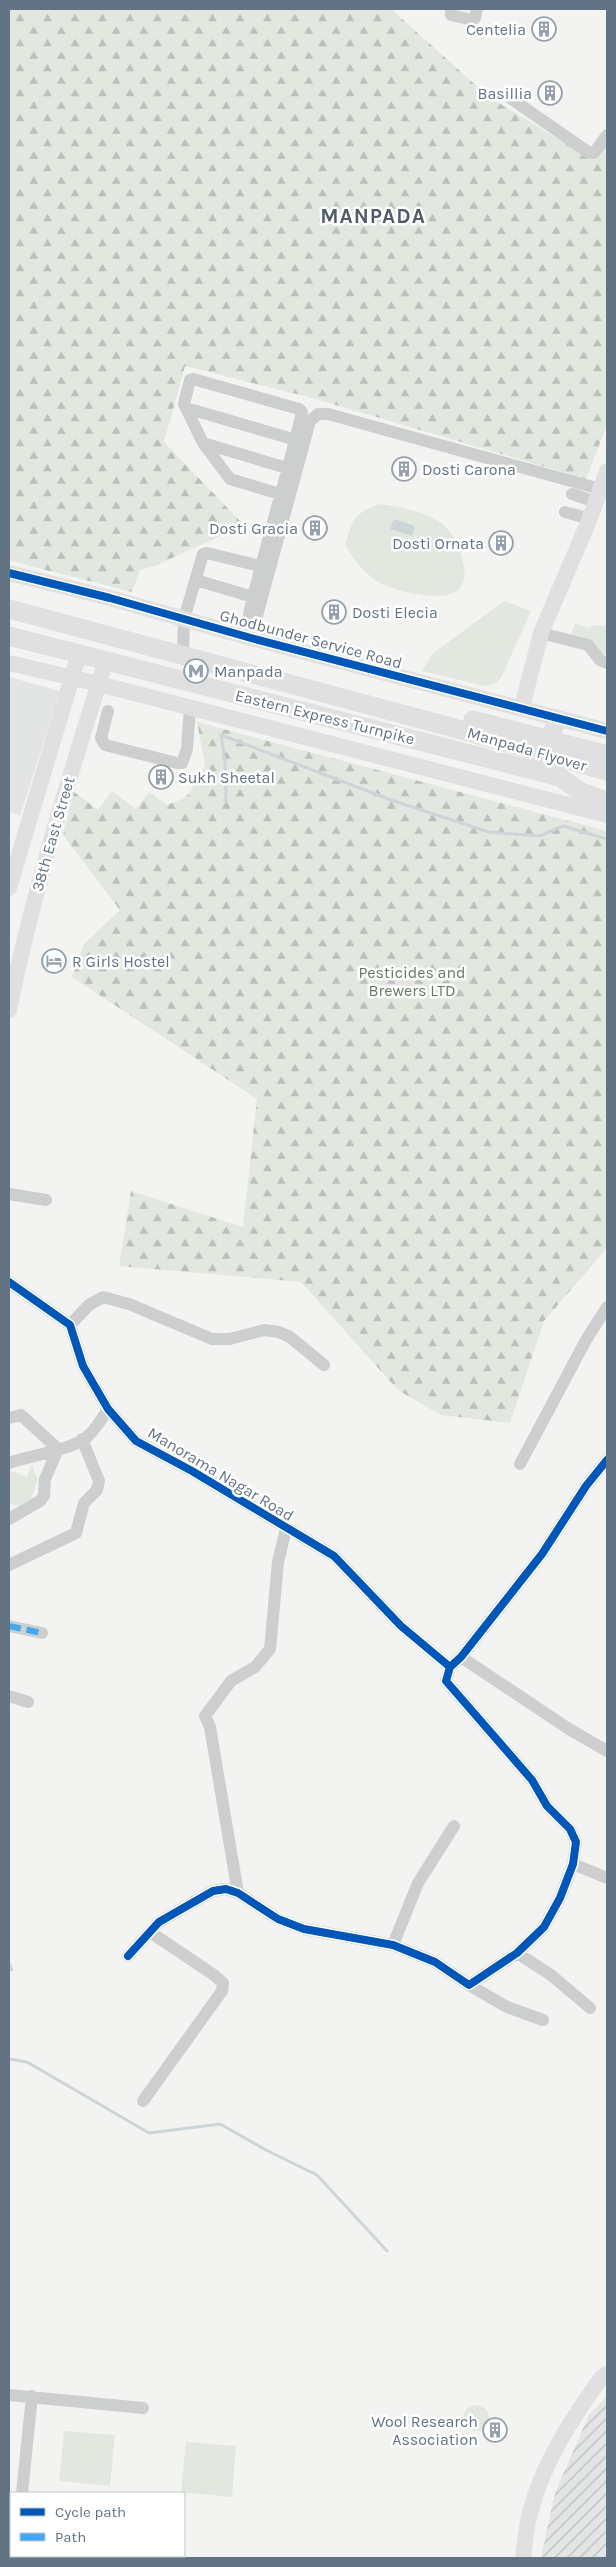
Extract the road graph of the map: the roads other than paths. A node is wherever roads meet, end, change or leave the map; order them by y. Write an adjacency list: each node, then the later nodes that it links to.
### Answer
1 (451, 9): 2 (street)
2 (477, 9)
3 (506, 95): 4 (street)
4 (607, 135)
5 (186, 408): 6 (street); 6 (street); 7 (street)
6 (296, 440): 8 (street)
7 (203, 443): 8 (street); 10 (street)
8 (287, 468): 10 (street)
9 (607, 471): 12 (street)
10 (280, 494): 15 (street)
11 (572, 494): 12 (street)
12 (598, 495): 14 (street); 23 (street)
13 (565, 512): 14 (street)
14 (590, 519): 21 (street)
15 (260, 566): 17 (street); 18 (street)
16 (9, 573): 20 (street, Ghodbunder Service Road)
17 (196, 580): 18 (street); 20 (street)
18 (253, 597): 23 (street)
19 (9, 608): 25 (main road, Eastern Express Turnpike)
20 (184, 619): 23 (street, Ghodbunder Service Road); 25 (street)
21 (540, 633): 28 (street); 32 (street)
22 (9, 636): 24 (main road, Eastern Express Turnpike)
23 (247, 637): 32 (street, Ghodbunder Service Road)
24 (80, 654): 26 (main road, Eastern Express Turnpike); 29 (street, 38th East Street)
25 (183, 654): 35 (main road, Eastern Express Turnpike)
26 (106, 660): 30 (street, 38th East Street); 40 (main road, Eastern Express Turnpike)
27 (9, 663): 29 (street)
28 (607, 663)
29 (71, 678): 30 (street); 43 (street, 38th East Street)
30 (99, 684): 31 (street); 45 (street, 38th East Street)
31 (190, 707): 33 (street); 44 (street)
32 (522, 707): 34 (street, Ghodbunder Service Road)
33 (108, 711)
34 (557, 719): 36 (street, Ghodbunder Service Road); 37 (main road)
35 (447, 726): 37 (main road); 39 (main road, Manpada Flyover)
36 (607, 731)
37 (550, 740): 38 (main road)
38 (607, 755)
39 (595, 772): 40 (main road, Manpada Flyover); 41 (main road, Manpada Flyover)
40 (560, 777): 42 (main road, Eastern Express Turnpike)
41 (607, 783)
42 (607, 801)
43 (31, 814): 45 (street); 46 (street, 38th East Street)
44 (607, 815)
45 (55, 821): 47 (street, 38th East Street)
46 (9, 881)
47 (9, 1010)
48 (9, 1194): 49 (street)
49 (46, 1200)
50 (10, 1286): 52 (street)
51 (607, 1307): 60 (street)
52 (70, 1325): 53 (street); 54 (street, Manorama Nagar Road)
53 (324, 1365)
54 (108, 1409): 56 (street); 62 (street, Manorama Nagar Road)
55 (9, 1418): 57 (street)
56 (82, 1440): 57 (street); 63 (street)
57 (58, 1449): 59 (street); 61 (street)
58 (607, 1460): 66 (street)
59 (9, 1463)
60 (520, 1464)
61 (9, 1519)
62 (286, 1529): 67 (street, Manorama Nagar Road); 74 (street)
63 (9, 1565)
64 (9, 1626): 65 (street)
65 (42, 1634)
66 (461, 1657): 67 (street); 70 (street)
67 (450, 1667): 72 (street)
68 (9, 1696): 69 (street)
69 (28, 1702)
70 (607, 1751)
71 (454, 1826): 76 (street)
72 (572, 1864): 73 (street); 77 (street)
73 (607, 1875)
74 (238, 1893): 75 (street); 76 (street)
75 (150, 1932): 78 (street); 82 (street)
76 (394, 1946): 79 (street)
77 (517, 1953): 79 (street); 80 (street)
78 (128, 1956)
79 (469, 1985): 81 (street)
80 (590, 2008)
81 (544, 2020)
82 (143, 2101)
83 (607, 2374): 88 (street)
84 (9, 2395): 85 (street)
85 (32, 2396): 86 (street); 87 (street)
86 (143, 2408)
87 (22, 2492)
88 (522, 2558)

